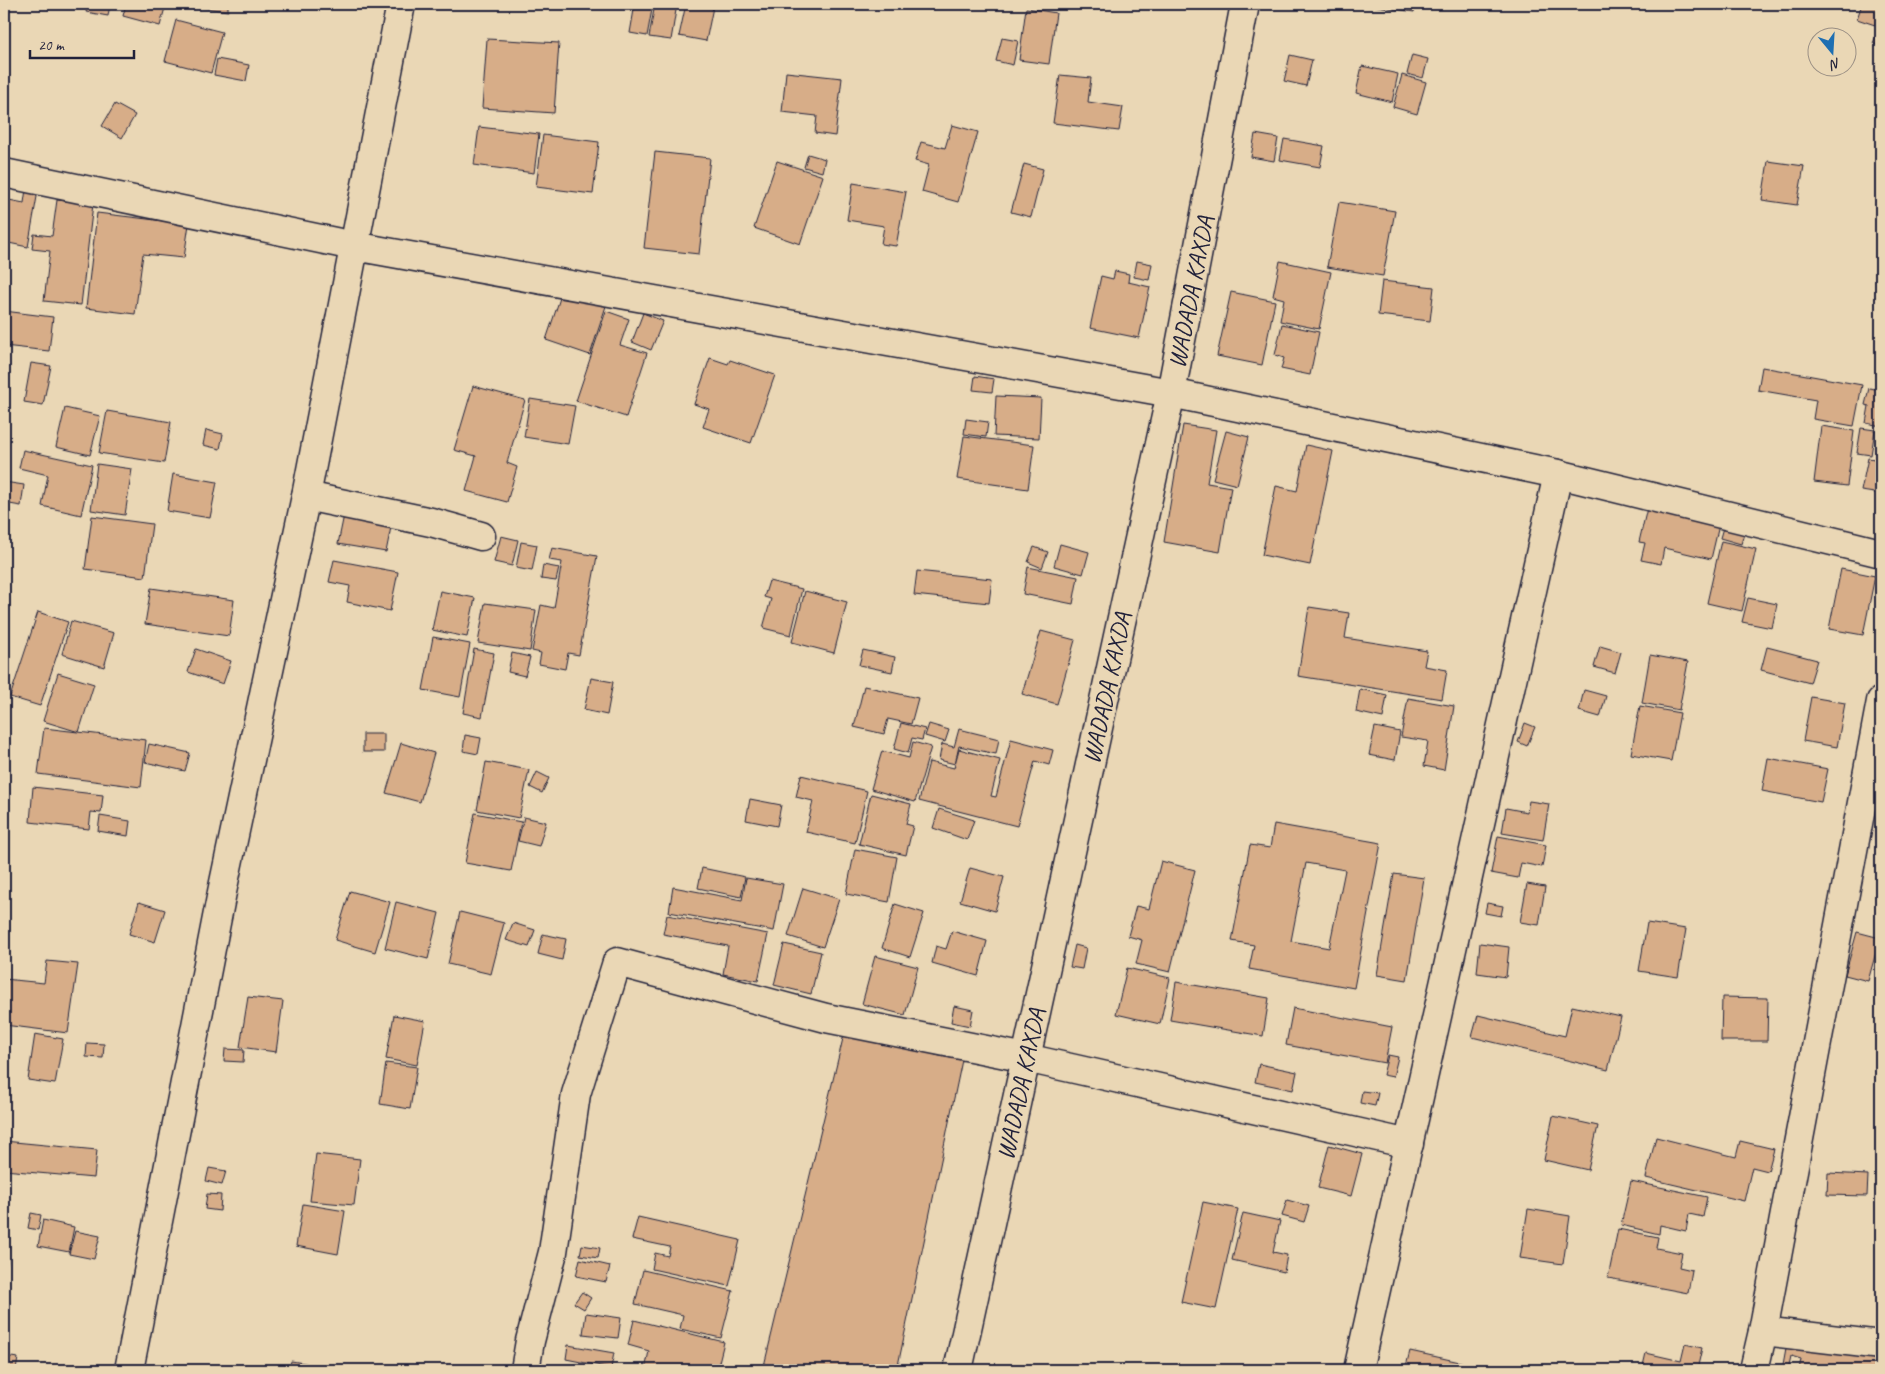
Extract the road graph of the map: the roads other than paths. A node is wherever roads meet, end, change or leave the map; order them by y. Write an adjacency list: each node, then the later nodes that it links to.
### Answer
1 (401, 4): 4 (street)
2 (1245, 4): 5 (street, WADADA KAXDA)
3 (4, 173): 4 (street)
4 (354, 246): 5 (street); 7 (street)
5 (1171, 393): 6 (street); 11 (street, WADADA KAXDA)
6 (1558, 474): 9 (street); 12 (street)
7 (306, 496): 8 (street); 15 (street)
8 (481, 536)
9 (1881, 553)
10 (1881, 701): 13 (street)
11 (1026, 1058): 12 (street); 16 (street); 17 (street, WADADA KAXDA)
12 (1409, 1144): 18 (street)
13 (1763, 1331): 14 (street); 19 (street)
14 (1881, 1345)
15 (129, 1370)
16 (525, 1370)
17 (958, 1370)
18 (1358, 1370)
19 (1754, 1370)

